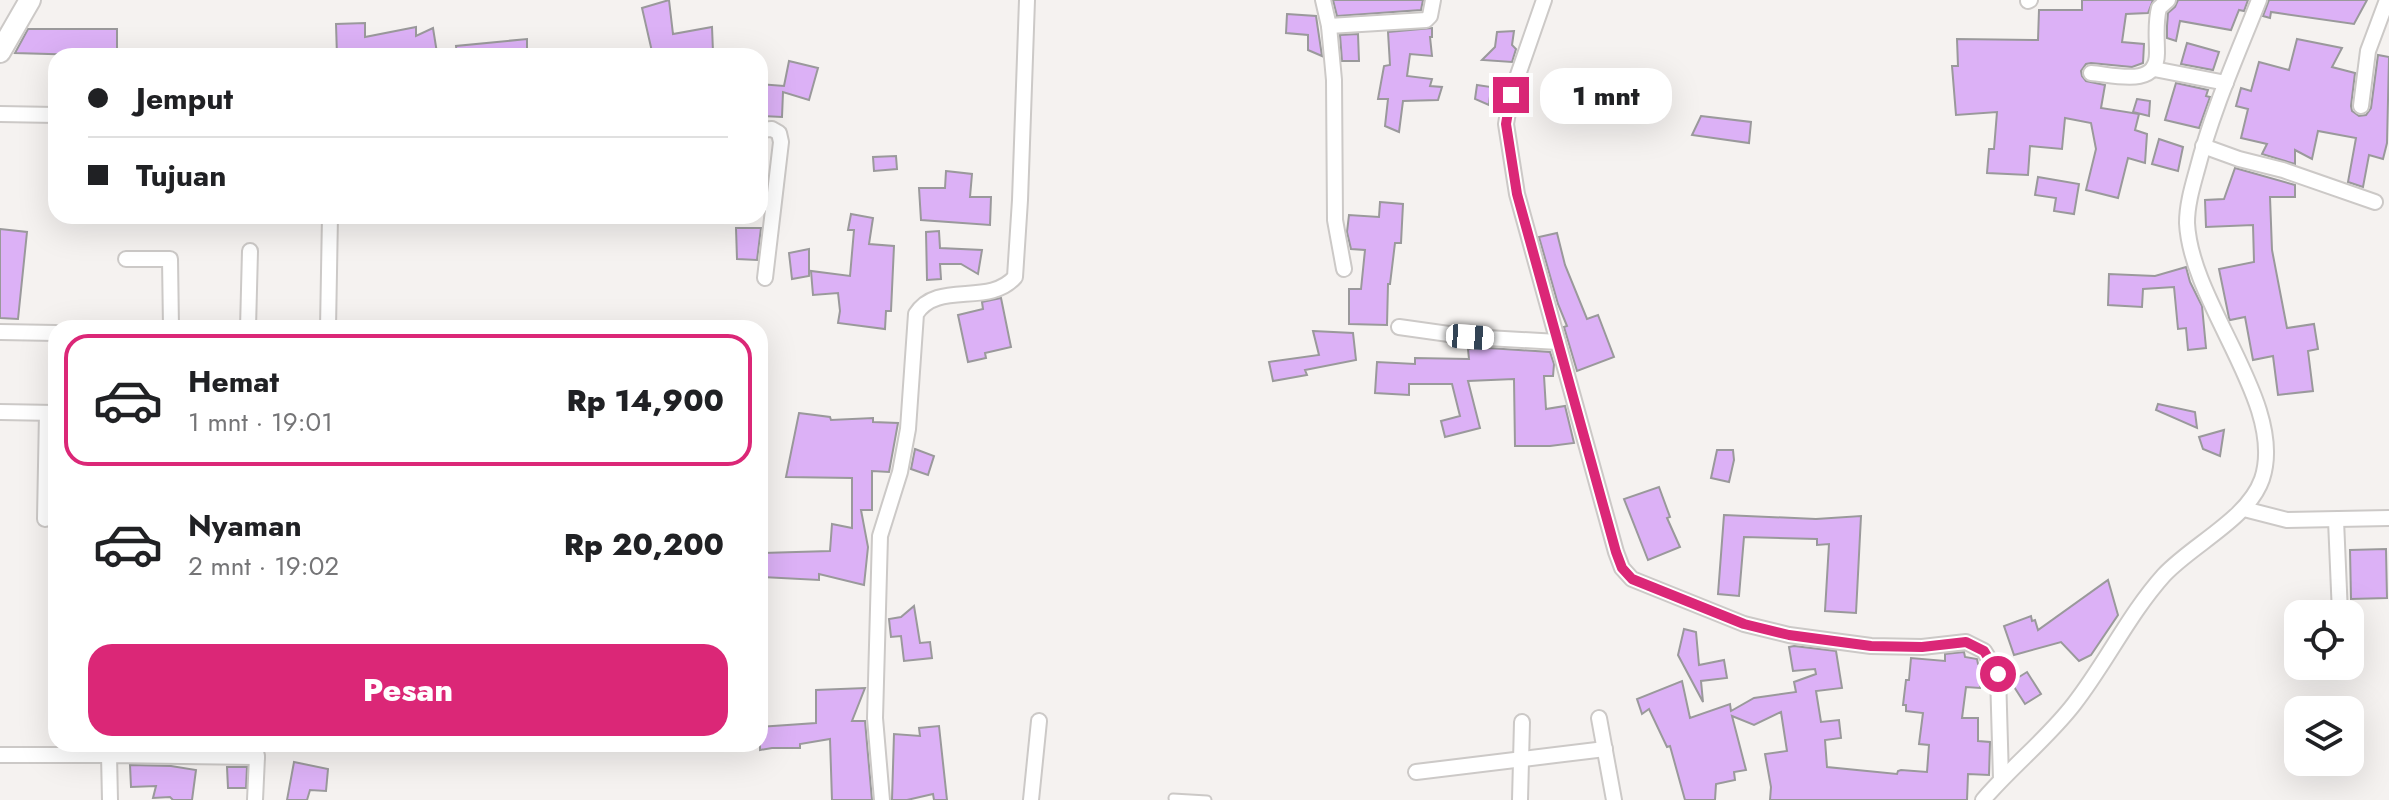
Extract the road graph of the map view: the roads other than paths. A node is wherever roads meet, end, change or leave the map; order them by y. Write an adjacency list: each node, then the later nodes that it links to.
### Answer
1 (30, 0): 10 (street)
2 (1027, 0): 54 (street)
3 (1323, 0): 9 (street)
4 (1433, 0): 9 (street)
5 (2168, 0): 11 (street)
6 (2259, 0): 13 (street)
7 (2387, 0): 14 (street)
8 (1539, 1): 31 (street)
9 (1329, 26): 23 (street)
10 (0, 52)
11 (2154, 69): 12 (street); 13 (street)
12 (2091, 73)
13 (2226, 83): 18 (street)
14 (2361, 106)
15 (0, 114): 16 (street)
16 (48, 115)
17 (768, 129): 24 (street)
18 (2203, 146): 19 (street); 35 (street)
19 (2375, 202)
20 (330, 224): 27 (street)
21 (250, 251): 26 (street)
22 (126, 259): 25 (street)
23 (1344, 269)
24 (765, 278)
25 (171, 320)
26 (248, 320)
27 (328, 320)
28 (1399, 327): 31 (street)
29 (0, 332): 30 (street)
30 (48, 333)
31 (1558, 342): 50 (street)
32 (0, 412): 33 (street)
33 (48, 413)
34 (48, 506): 37 (street)
35 (2244, 509): 38 (street); 50 (street)
36 (2389, 518): 38 (street)
37 (45, 519)
38 (2336, 520): 39 (street)
39 (2339, 600)
40 (1599, 718): 43 (street)
41 (1039, 721): 55 (street)
42 (1522, 722): 48 (street)
43 (1605, 749): 48 (street); 58 (street)
44 (219, 752): 47 (street)
45 (256, 752): 53 (street)
46 (0, 755): 47 (street)
47 (109, 755): 52 (street)
48 (1522, 760): 49 (street); 57 (street)
49 (1416, 772)
50 (2001, 779): 59 (street)
51 (1173, 798): 56 (lane)
52 (110, 800)
53 (255, 800)
54 (882, 800)
55 (1031, 800)
56 (1207, 800)
57 (1520, 800)
58 (1614, 800)
59 (1983, 800)

